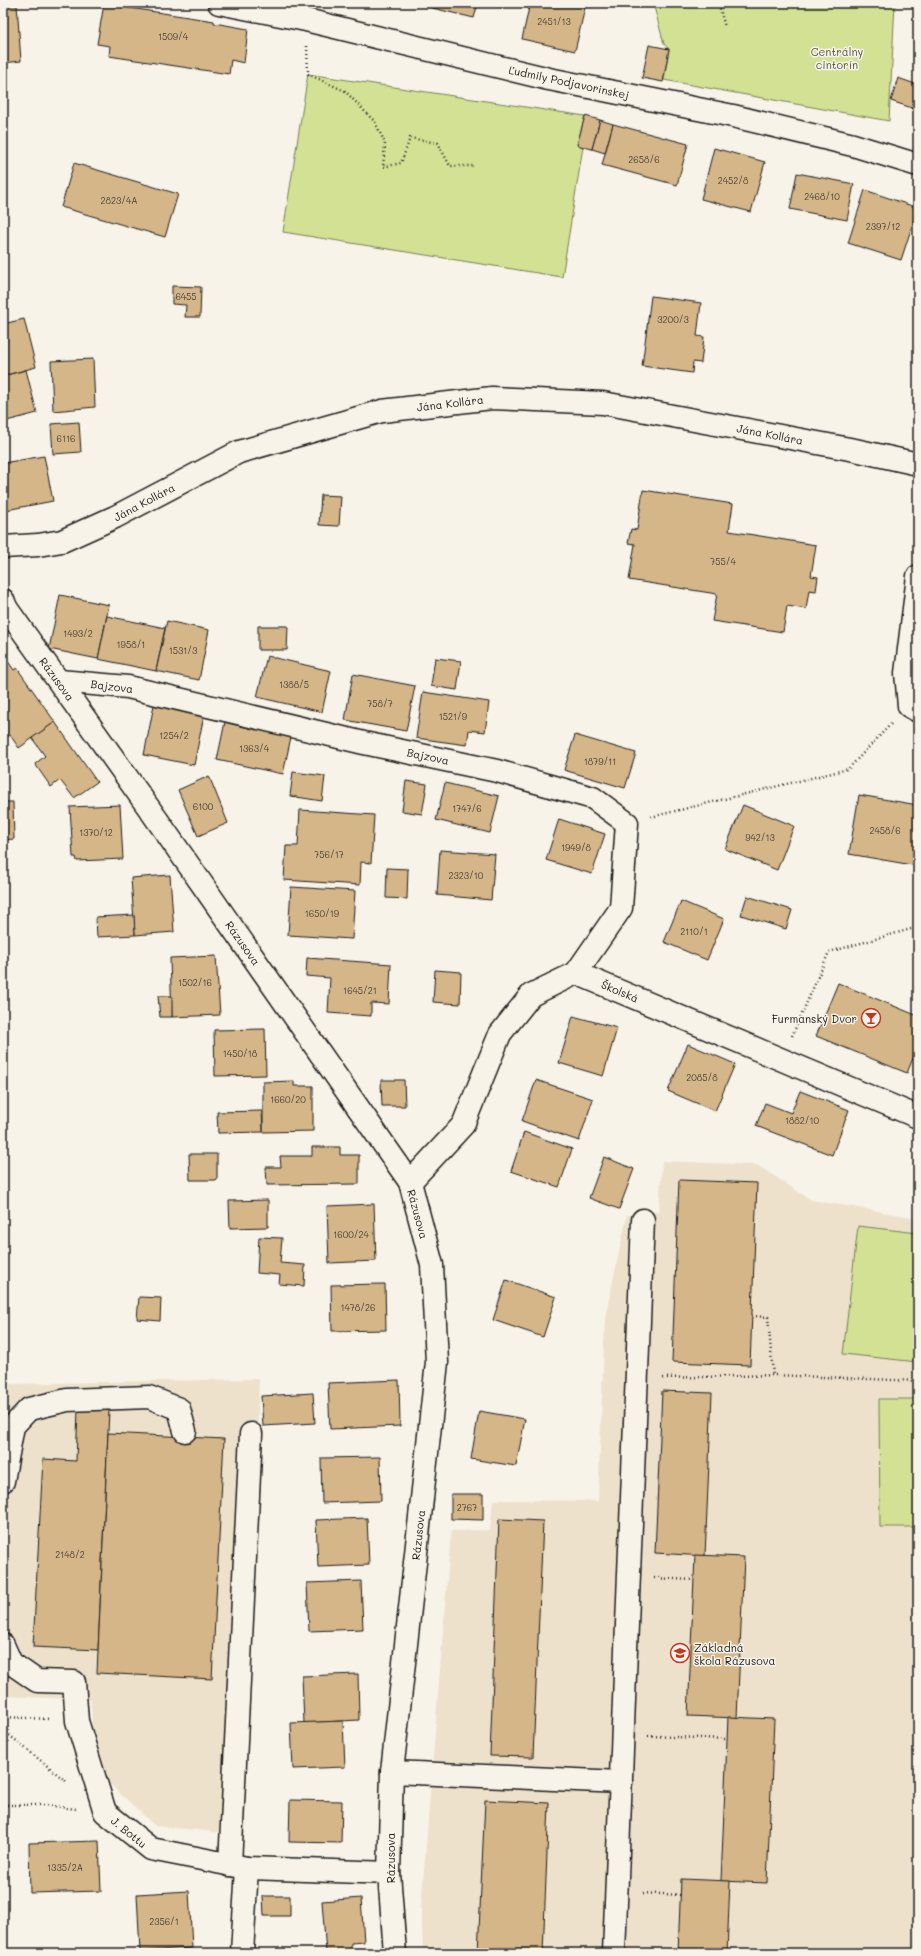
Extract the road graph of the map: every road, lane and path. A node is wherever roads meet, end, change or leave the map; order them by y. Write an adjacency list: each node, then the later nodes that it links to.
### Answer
1 (219, 3): 3 (street, Ľudmily Podjavorinskej)
2 (714, 3): 4 (path)
3 (306, 20): 5 (street, Ľudmily Podjavorinskej); 6 (path)
4 (725, 27)
5 (918, 165)
6 (473, 166)
7 (918, 464): 8 (street, Jána Kollára)
8 (3, 547)
9 (918, 576): 12 (street)
10 (3, 600): 11 (street, Rázusova)
11 (59, 681): 13 (street, Bajzova); 18 (street, Rázusova)
12 (914, 708): 13 (path)
13 (628, 823): 15 (street)
14 (918, 927): 16 (path)
15 (576, 973): 16 (street, Školská); 18 (street)
16 (782, 1059): 17 (street, Školská)
17 (918, 1117)
18 (410, 1182): 35 (street, Rázusova)
19 (643, 1220): 36 (street)
20 (752, 1316): 21 (path)
21 (773, 1376): 22 (path); 23 (path)
22 (660, 1378)
23 (918, 1381)
24 (185, 1430): 26 (street)
25 (251, 1434): 40 (street)
26 (3, 1481)
27 (651, 1578): 28 (path)
28 (694, 1580)
29 (3, 1644): 31 (street, J. Bottu)
30 (3, 1716): 31 (path)
31 (77, 1721): 39 (street, J. Bottu)
32 (3, 1730): 37 (path)
33 (645, 1736): 34 (path)
34 (727, 1739)
35 (392, 1772): 36 (street); 41 (street, Rázusova)
36 (621, 1782): 46 (street)
37 (69, 1783)
38 (3, 1805): 39 (path)
39 (105, 1812): 40 (street, J. Bottu)
40 (238, 1866): 41 (street, J. Bottu); 44 (street)
41 (389, 1873): 45 (street, Rázusova)
42 (638, 1893): 43 (path)
43 (680, 1895)
44 (242, 1953)
45 (395, 1953)
46 (614, 1953)

